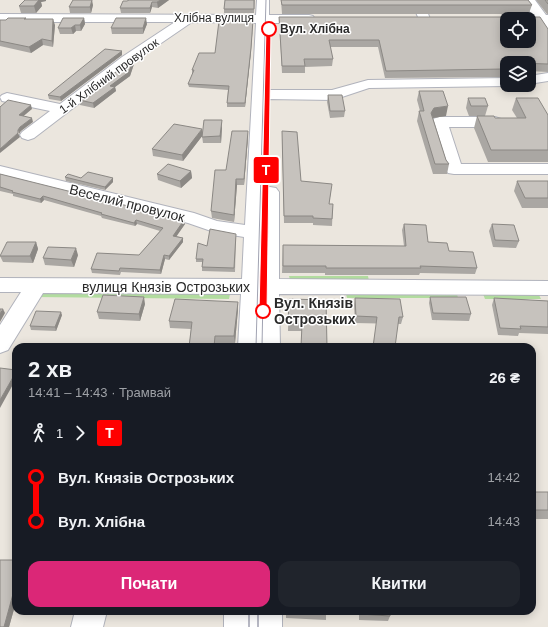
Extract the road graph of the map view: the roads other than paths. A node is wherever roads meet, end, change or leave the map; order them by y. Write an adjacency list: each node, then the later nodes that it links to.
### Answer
1 (263, 0): 8 (street)
2 (272, 0): 8 (street)
3 (417, 0): 11 (street)
4 (529, 0): 14 (street)
5 (21, 5): 6 (street)
6 (3, 18): 7 (street, Хлібна вулиця)
7 (190, 18): 8 (street, Хлібна вулиця); 20 (street, 1-й Хлібний провулок)
8 (267, 19): 9 (street, Хлібна вулиця); 18 (street)
9 (321, 19)
10 (408, 19): 11 (street)
11 (424, 19): 12 (street)
12 (437, 19)
13 (497, 19): 14 (street)
14 (546, 21)
15 (548, 77): 16 (street)
16 (536, 79)
17 (500, 82): 18 (street)
18 (266, 94): 25 (street); 28 (street)
19 (7, 98): 20 (street)
20 (63, 109): 22 (street, 1-й Хлібний провулок)
21 (494, 119): 23 (street)
22 (28, 135)
23 (548, 169)
24 (0, 171): 25 (street, Веселий провулок)
25 (254, 233): 28 (street)
26 (0, 285): 27 (street, вулиця Князів Острозьких)
27 (36, 286): 28 (street, вулиця Князів Острозьких); 32 (street)
28 (260, 287): 29 (street, вулиця Князів Острозьких); 30 (street); 31 (street)
29 (548, 288)
30 (251, 343)
31 (267, 343)
32 (0, 344)
33 (90, 615): 36 (street)
34 (240, 615): 37 (street)
35 (266, 615): 38 (street)
36 (87, 627)
37 (240, 627)
38 (266, 627)

